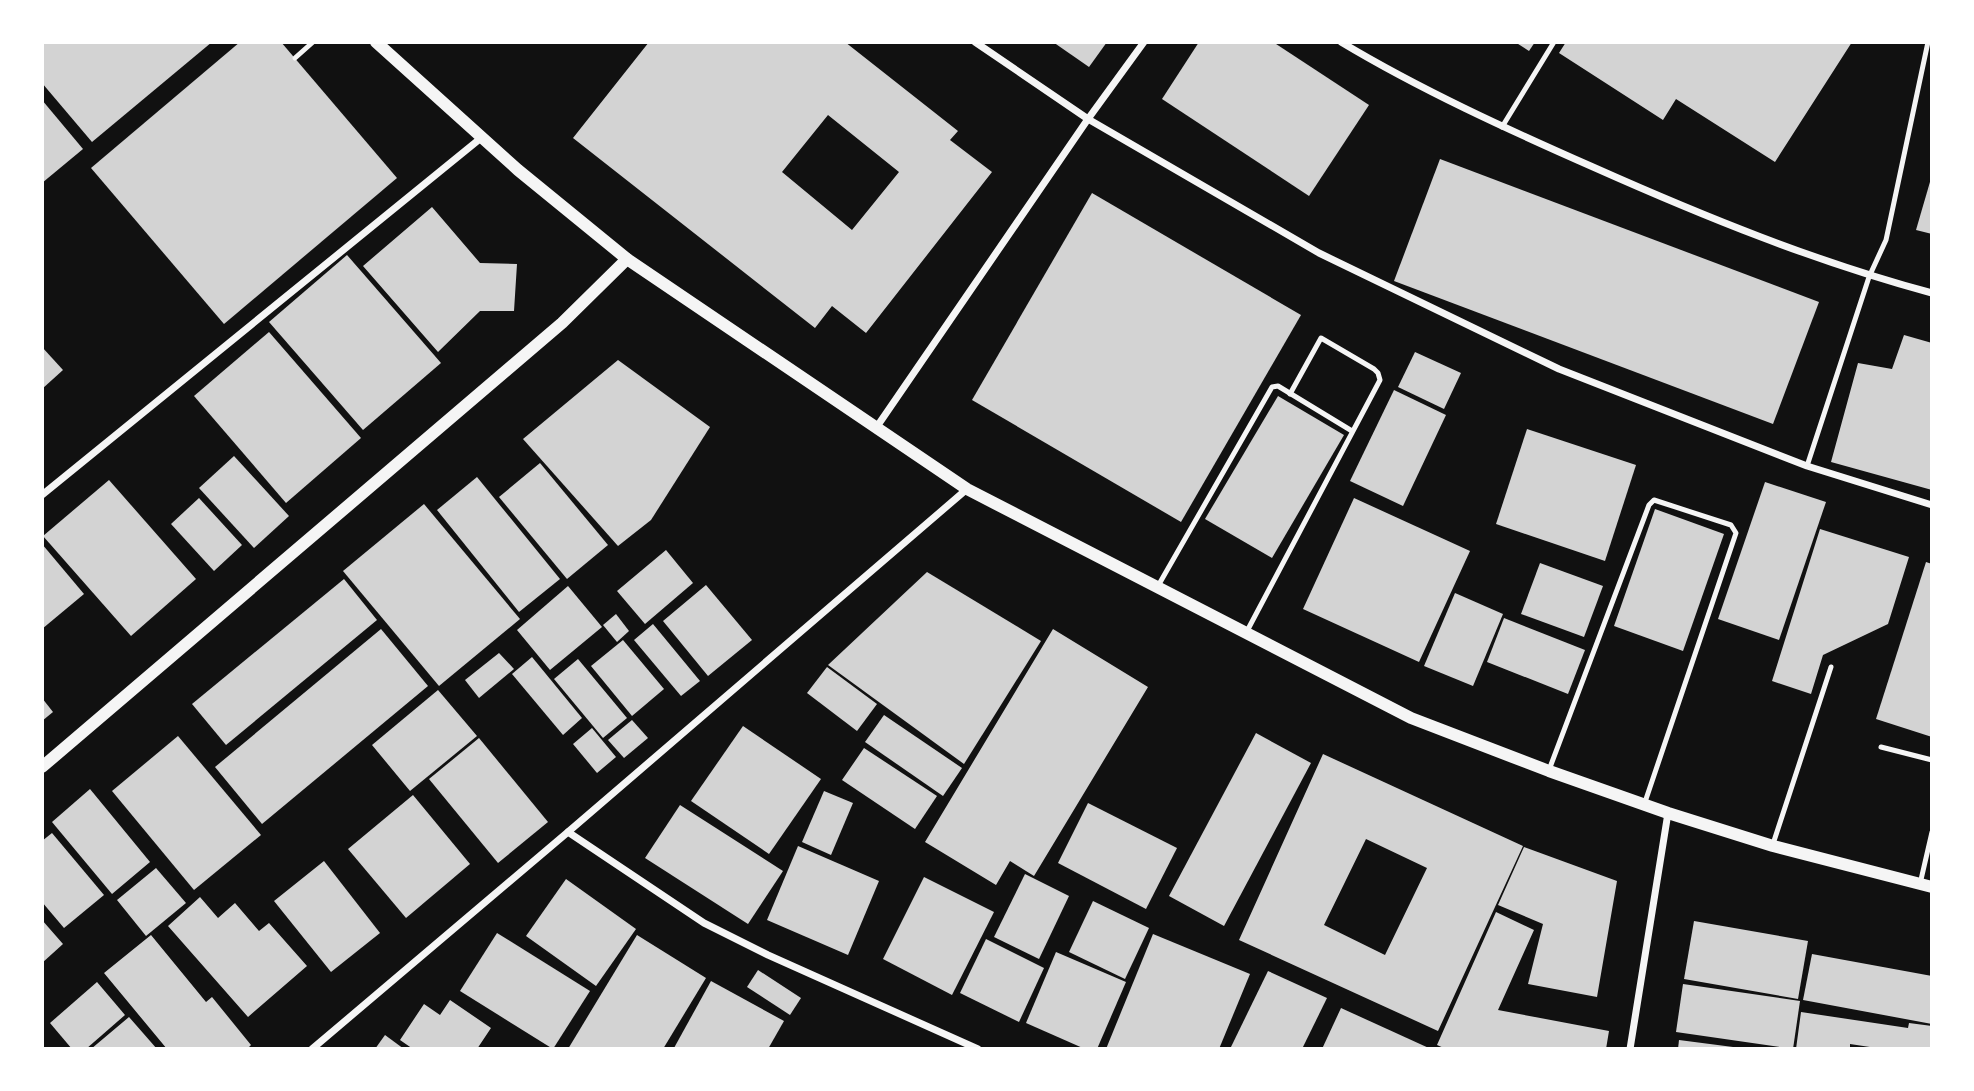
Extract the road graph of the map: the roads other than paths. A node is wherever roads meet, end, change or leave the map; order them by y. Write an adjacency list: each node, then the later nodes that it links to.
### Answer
1 (313, 42): 8 (lane)
2 (376, 42): 11 (street)
3 (975, 42): 9 (street)
4 (1144, 42): 9 (street)
5 (1341, 42): 10 (street)
6 (1554, 42): 10 (lane)
7 (1928, 42): 13 (lane)
8 (295, 58)
9 (1088, 119): 16 (street); 18 (street)
10 (1502, 127): 13 (street)
11 (481, 138): 12 (street); 20 (street)
12 (628, 259): 16 (street); 27 (street)
13 (1869, 276): 14 (street); 18 (lane)
14 (1932, 293)
15 (1290, 394): 17 (lane); 17 (lane); 22 (lane)
16 (876, 429): 19 (street)
17 (1352, 431): 23 (lane)
18 (1807, 466): 21 (street)
19 (967, 489): 22 (street); 31 (street)
20 (42, 495)
21 (1932, 505)
22 (1157, 588): 23 (street)
23 (1246, 634): 28 (street)
24 (1831, 667): 33 (lane)
25 (1881, 747): 26 (lane)
26 (1932, 760)
27 (42, 767)
28 (1549, 771): 29 (street); 29 (lane)
29 (1644, 805): 30 (street)
30 (1668, 813): 33 (street); 37 (street)
31 (568, 832): 35 (street); 36 (street)
32 (1932, 832): 34 (lane)
33 (1773, 846): 34 (street)
34 (1926, 886)
35 (312, 1049)
36 (978, 1049)
37 (1630, 1049)

